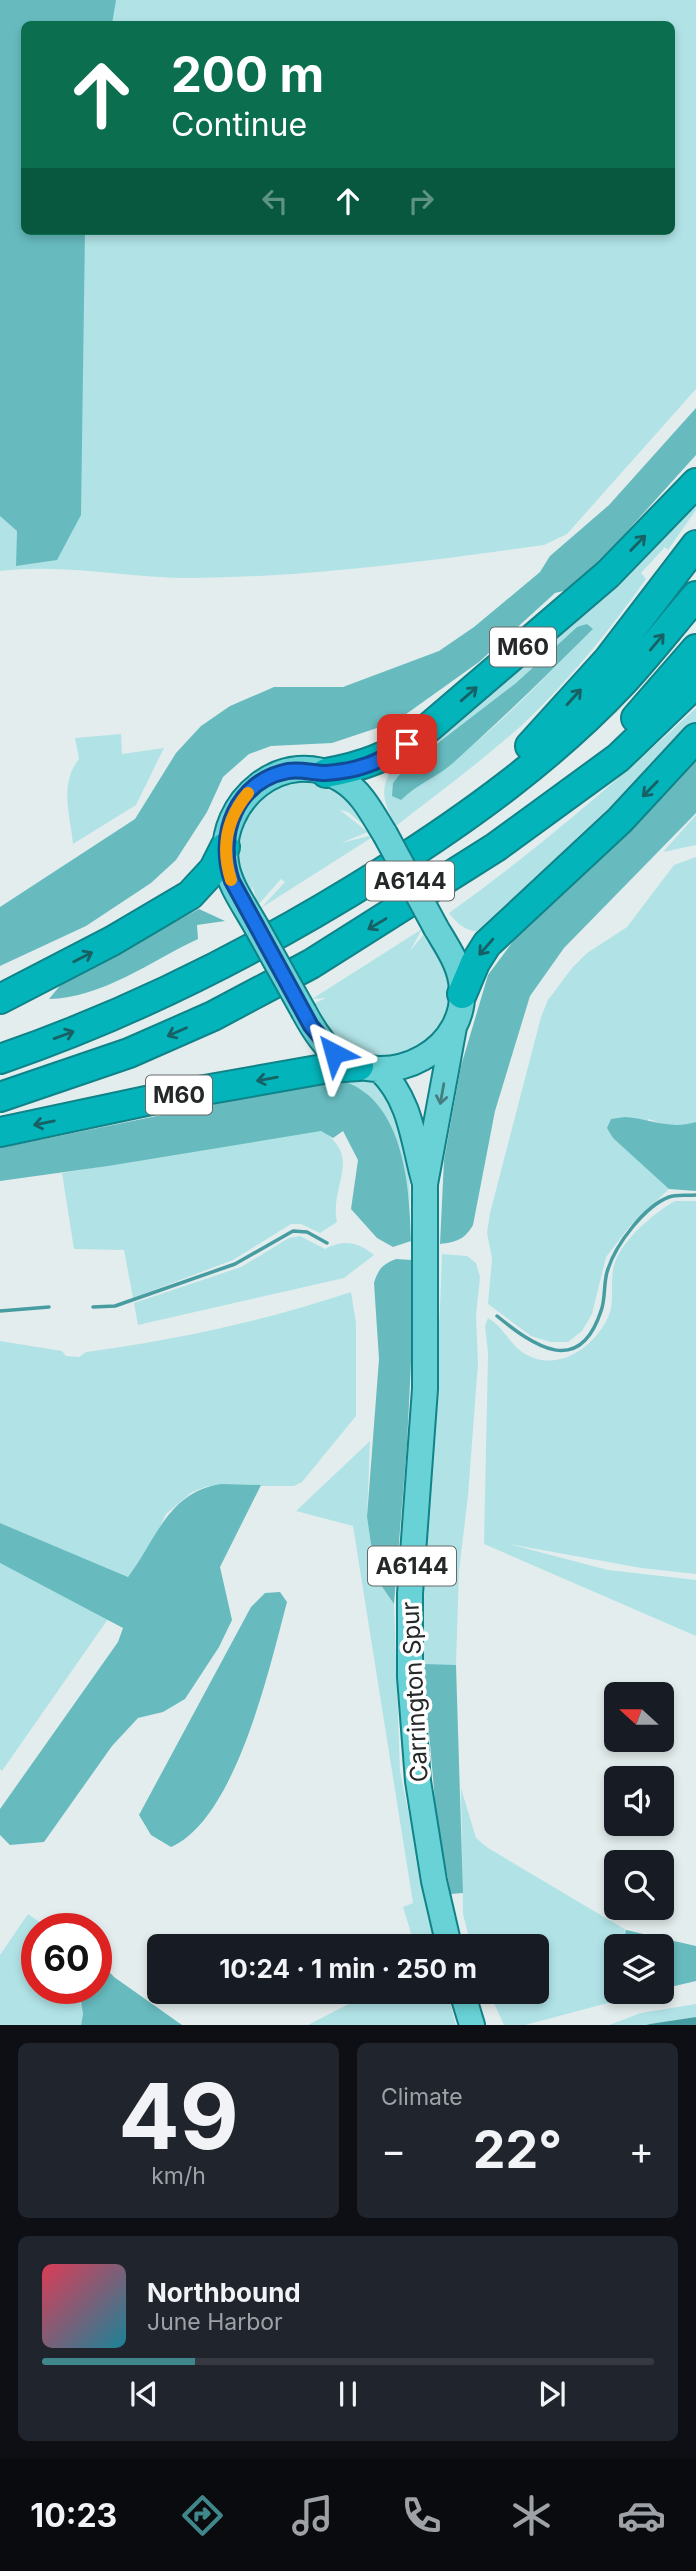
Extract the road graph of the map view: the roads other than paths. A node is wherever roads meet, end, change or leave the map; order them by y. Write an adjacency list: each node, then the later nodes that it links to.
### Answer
1 (696, 482): 7 (highway, M60, one-way to 1)
2 (696, 545): 8 (highway, M60, one-way to 2)
3 (696, 596): 8 (highway, M60, one-way to 3)
4 (696, 649): 10 (highway, M60)
5 (696, 684): 10 (highway, M60)
6 (696, 738): 11 (highway, one-way to 11)
7 (326, 773): 9 (main road, A6144); 11 (main road, A6144, bridge)
8 (463, 821): 14 (highway, M60, one-way to 8)
9 (225, 847): 12 (highway, one-way to 9); 15 (main road, A6144, bridge)
10 (496, 847): 16 (highway, M60, one-way to 16)
11 (462, 994): 13 (main road, A6144)
12 (0, 999)
13 (454, 1027): 15 (main road, A6144); 18 (main road, Carrington Spur / A6144, one-way to 18)
14 (0, 1059)
15 (369, 1068): 17 (highway, M60, one-way to 17); 18 (main road, Carrington Spur / A6144)
16 (0, 1097)
17 (0, 1132)
18 (425, 1184): 19 (main road, Carrington Spur / A6144)
19 (446, 1934)
20 (466, 2004): 21 (main road)
21 (472, 2025)

